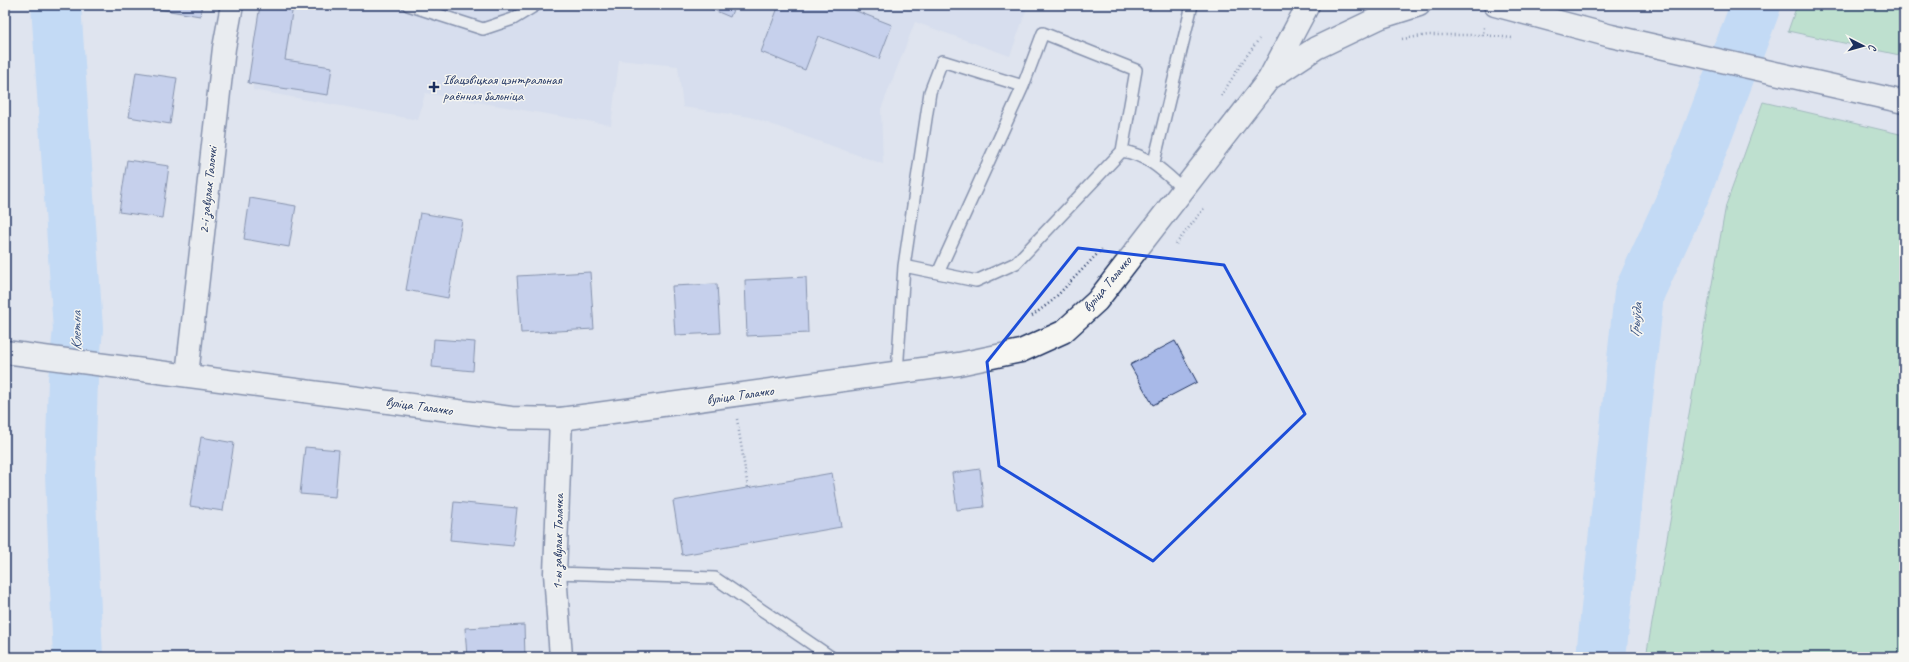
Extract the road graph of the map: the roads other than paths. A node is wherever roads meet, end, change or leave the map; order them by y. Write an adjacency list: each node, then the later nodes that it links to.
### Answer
1 (232, 5): 18 (street, 2-і завулак Талочкі)
2 (408, 5): 3 (lane)
3 (536, 5)
4 (1192, 5): 12 (lane)
5 (1308, 5): 8 (street, вуліца Талачко)
6 (1419, 5): 8 (street)
7 (1490, 12): 10 (street)
8 (1269, 79): 13 (street, вуліца Талачко)
9 (1023, 86): 11 (lane); 14 (lane); 15 (lane)
10 (1899, 101)
11 (1122, 150): 12 (lane); 15 (lane)
12 (1154, 162): 13 (lane)
13 (1184, 189): 17 (street, вуліца Талачко)
14 (904, 266): 15 (lane); 17 (lane)
15 (938, 273)
16 (5, 352): 18 (street, вуліца Талачко)
17 (897, 373): 19 (street, вуліца Талачко)
18 (187, 375): 19 (street, вуліца Талачко)
19 (562, 423): 20 (street, 1-ы завулак Талачка)
20 (555, 569): 21 (street, 1-ы завулак Талачка); 22 (lane)
21 (562, 657)
22 (831, 657)

